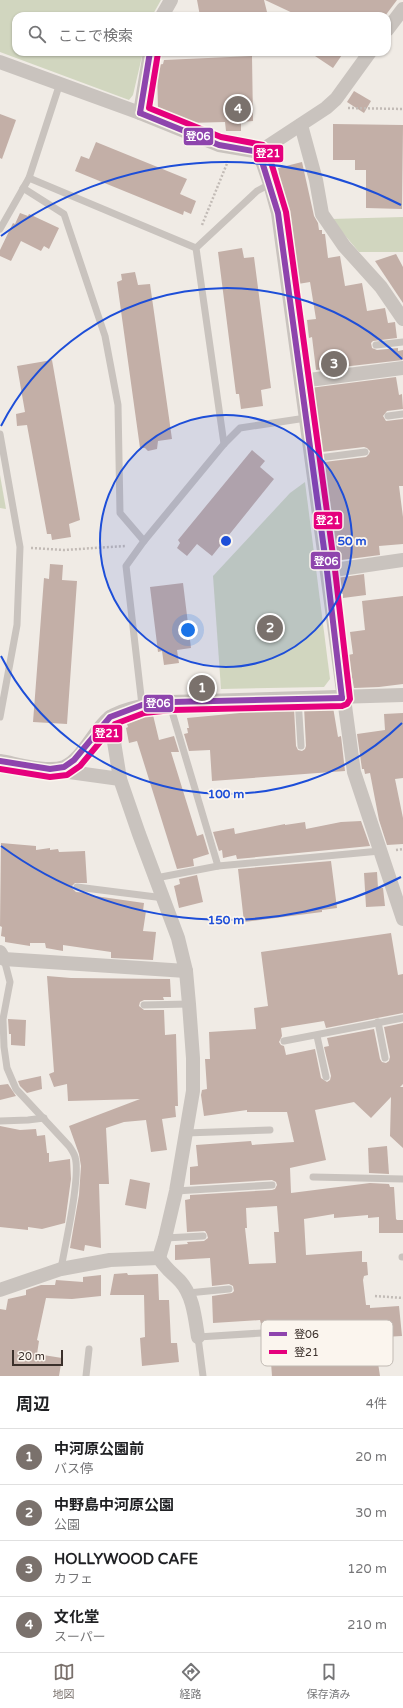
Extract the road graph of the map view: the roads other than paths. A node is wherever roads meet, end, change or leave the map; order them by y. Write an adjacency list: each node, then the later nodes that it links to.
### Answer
1 (171, 0): 3 (street)
2 (403, 9): 4 (street)
3 (164, 12)
4 (391, 25)
5 (149, 56): 9 (street)
6 (367, 56): 10 (street)
7 (0, 62): 8 (street)
8 (60, 83): 9 (street); 12 (lane)
9 (140, 113): 11 (street)
10 (301, 125): 11 (street); 17 (street)
11 (259, 152): 13 (street)
12 (29, 178): 14 (lane); 16 (lane)
13 (270, 184): 16 (lane); 21 (street)
14 (24, 188): 15 (lane); 29 (lane)
15 (0, 230)
16 (199, 246): 26 (lane)
17 (403, 319)
18 (403, 342): 19 (lane)
19 (376, 345)
20 (403, 368): 21 (street)
21 (301, 381): 24 (street)
22 (403, 414): 23 (lane)
23 (388, 416)
24 (306, 418): 26 (lane); 28 (street)
25 (0, 434): 37 (lane)
26 (224, 444): 29 (lane)
27 (365, 452): 28 (lane)
28 (311, 459): 31 (street)
29 (144, 541): 36 (lane)
30 (403, 560): 31 (street)
31 (327, 571): 33 (street)
32 (403, 694): 33 (street)
33 (342, 698): 34 (street); 43 (street)
34 (298, 699): 35 (street); 39 (lane)
35 (171, 702): 36 (street); 44 (lane)
36 (142, 705): 38 (street)
37 (0, 717)
38 (110, 717): 41 (street); 42 (street)
39 (301, 746)
40 (0, 761): 41 (street)
41 (50, 769): 42 (street)
42 (120, 779): 45 (street)
43 (380, 851): 44 (lane); 48 (street)
44 (218, 866): 45 (lane)
45 (156, 878): 47 (street)
46 (77, 887): 47 (lane)
47 (164, 898): 50 (street)
48 (403, 919)
49 (2, 956): 50 (street); 59 (lane)
50 (186, 971): 51 (street)
51 (189, 1004): 52 (lane); 62 (street)
52 (144, 1005)
53 (403, 1018): 54 (lane)
54 (378, 1022): 55 (lane); 57 (lane)
55 (317, 1036): 56 (lane); 58 (lane)
56 (284, 1041)
57 (385, 1058)
58 (326, 1077)
59 (44, 1118): 60 (lane); 70 (lane)
60 (0, 1121)
61 (270, 1130): 62 (lane)
62 (186, 1133): 66 (street)
63 (312, 1177): 64 (lane)
64 (403, 1179)
65 (272, 1185): 66 (lane)
66 (176, 1190): 68 (street)
67 (203, 1236): 68 (lane)
68 (165, 1238): 69 (street)
69 (159, 1258): 70 (street); 73 (street)
70 (61, 1268): 72 (street)
71 (229, 1289): 73 (lane)
72 (0, 1290)
73 (188, 1293): 75 (street)
74 (261, 1333): 75 (lane)
75 (198, 1337): 78 (lane)
76 (90, 1349): 77 (lane)
77 (86, 1376)
78 (204, 1376)

